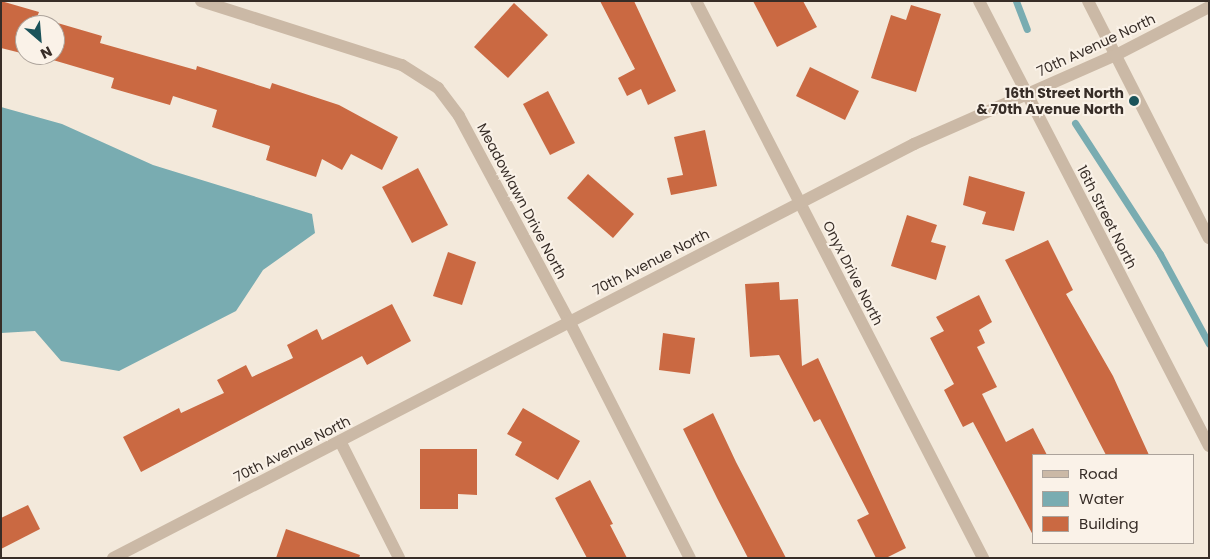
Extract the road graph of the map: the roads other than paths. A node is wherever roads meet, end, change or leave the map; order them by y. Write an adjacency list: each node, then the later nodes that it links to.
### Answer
1 (201, 1): 10 (street, Meadowlawn Drive North)
2 (696, 1): 8 (street, Onyx Drive North)
3 (979, 1): 7 (street, 16th Street North)
4 (1088, 1): 6 (street)
5 (1209, 7): 6 (street, 70th Avenue North)
6 (1116, 55): 7 (street, 70th Avenue North); 9 (street)
7 (1026, 94): 8 (street, 70th Avenue North); 12 (street, 16th Street North)
8 (800, 203): 10 (street, 70th Avenue North); 16 (street, Onyx Drive North)
9 (1209, 238)
10 (569, 321): 11 (street, 70th Avenue North); 15 (street, Meadowlawn Drive North)
11 (340, 441): 13 (street, 70th Avenue North); 14 (street)
12 (1209, 446)
13 (113, 558)
14 (399, 558)
15 (690, 558)
16 (983, 558)

